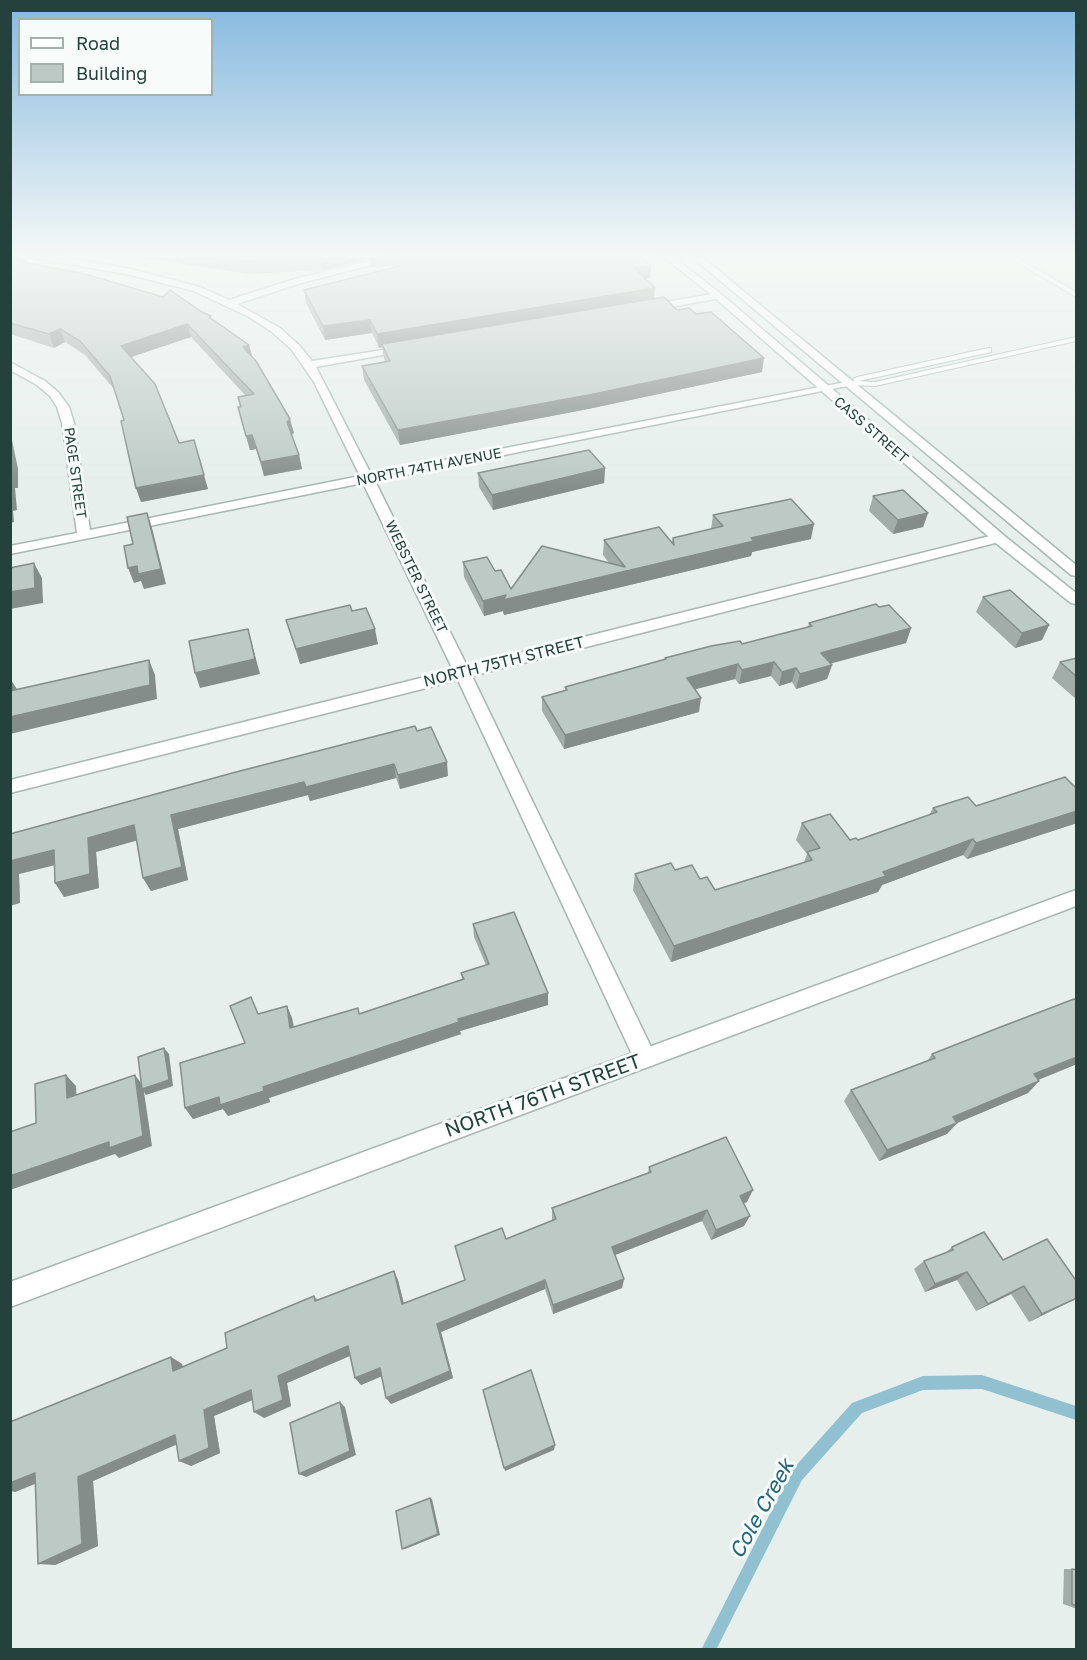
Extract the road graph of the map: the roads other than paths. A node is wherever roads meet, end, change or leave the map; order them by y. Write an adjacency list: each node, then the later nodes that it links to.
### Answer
1 (281, 334): 6 (street, WEBSTER STREET)
2 (762, 334): 9 (street, CASS STREET)
3 (789, 334): 8 (street, CASS STREET)
4 (1077, 339): 8 (lane)
5 (414, 347): 6 (street)
6 (309, 364): 10 (street, WEBSTER STREET)
7 (10, 365): 11 (street, PAGE STREET)
8 (847, 383): 9 (street, NORTH 74TH AVENUE); 14 (street, CASS STREET)
9 (823, 388): 10 (street, NORTH 74TH AVENUE); 12 (street, CASS STREET)
10 (368, 479): 11 (street, NORTH 74TH AVENUE); 16 (street, WEBSTER STREET)
11 (84, 535): 13 (street, NORTH 74TH AVENUE)
12 (998, 538): 15 (street, CASS STREET); 16 (street, NORTH 75TH STREET)
13 (10, 550)
14 (1077, 572)
15 (1077, 600)
16 (462, 672): 17 (street, NORTH 75TH STREET); 19 (street, WEBSTER STREET)
17 (10, 787)
18 (1077, 898): 19 (street, NORTH 76TH STREET)
19 (645, 1058): 20 (street, NORTH 76TH STREET)
20 (10, 1295)

